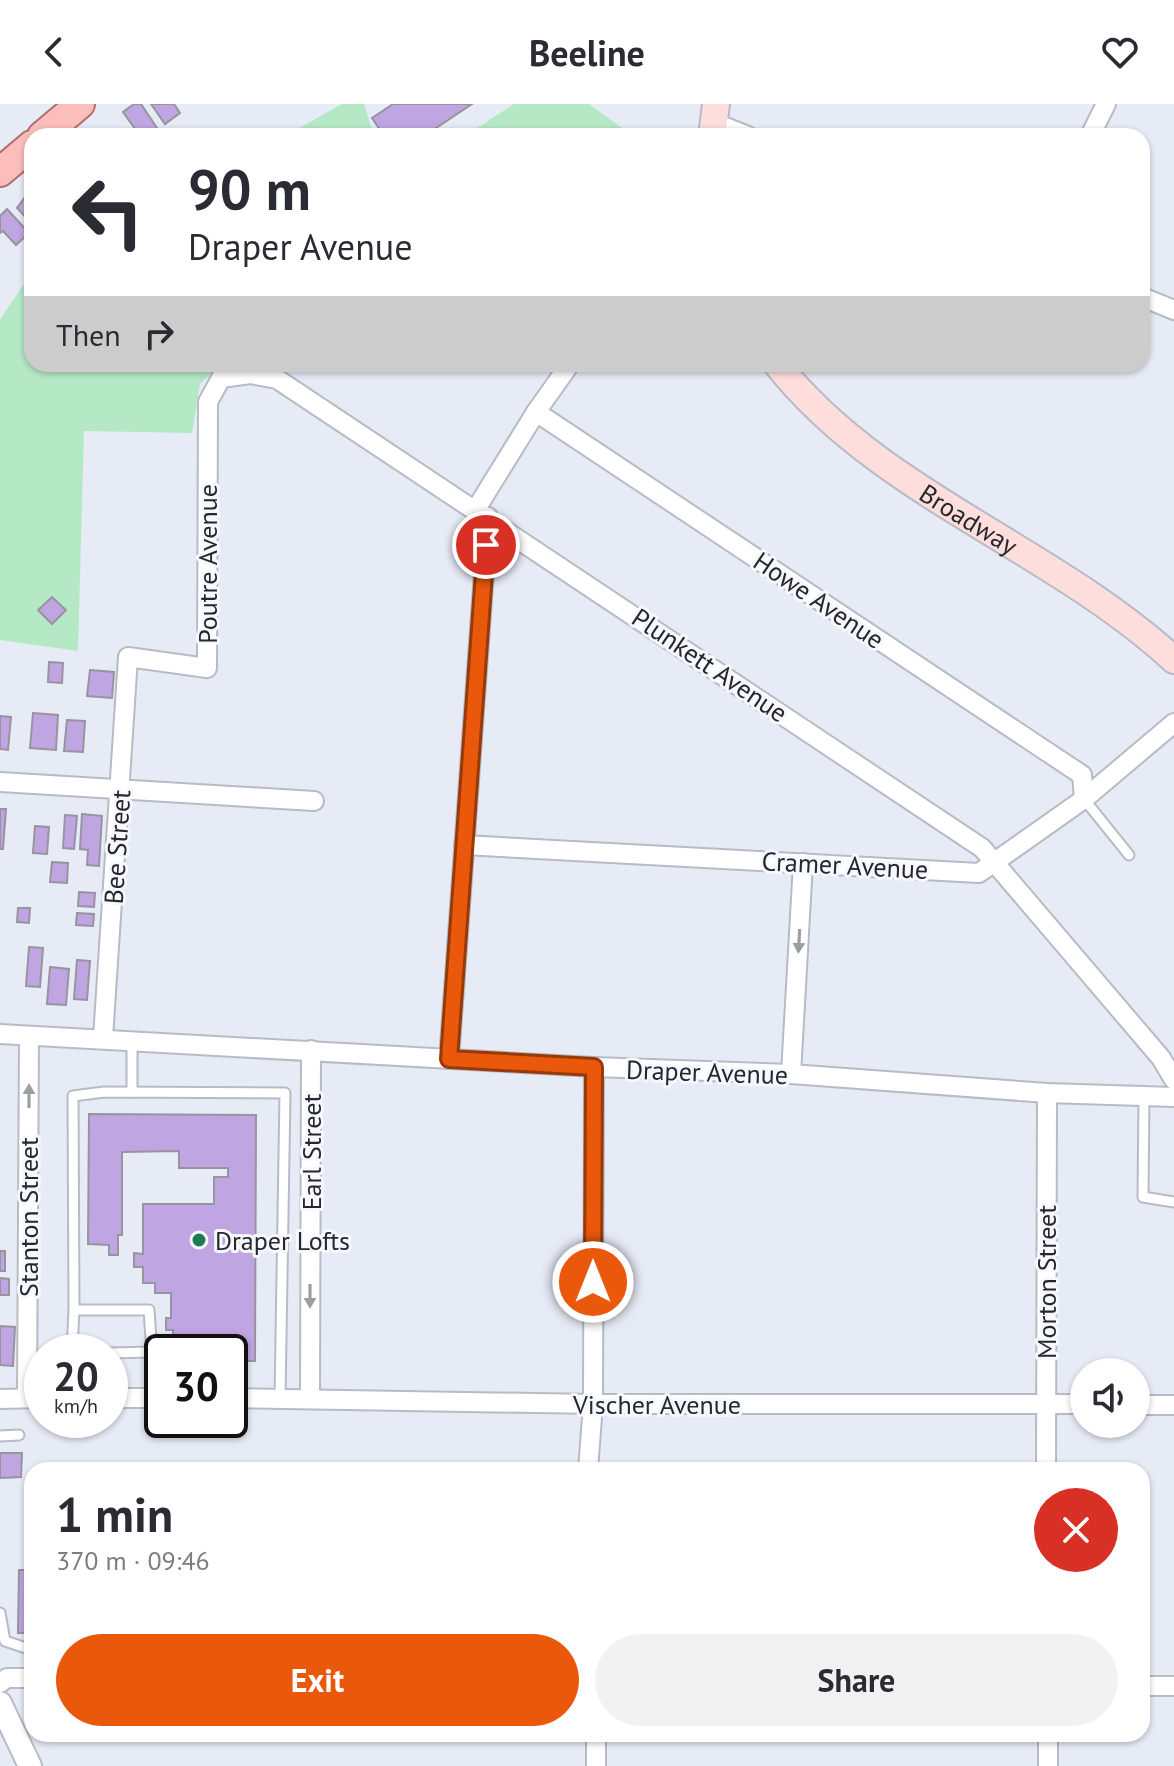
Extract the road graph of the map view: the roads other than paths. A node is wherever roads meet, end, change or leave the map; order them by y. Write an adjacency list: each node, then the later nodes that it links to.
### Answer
1 (80, 104): 3 (main road)
2 (1106, 104): 4 (street)
3 (52, 128)
4 (1094, 128)
5 (24, 152): 6 (main road)
6 (0, 172)
7 (1150, 300): 8 (street)
8 (1174, 310)
9 (564, 372): 11 (street)
10 (784, 372): 15 (main road, Broadway)
11 (536, 412): 13 (street); 19 (street, Howe Avenue)
12 (208, 429): 13 (street, Plunkett Avenue); 14 (street, Poutre Avenue)
13 (482, 513): 21 (street); 24 (street, Plunkett Avenue)
14 (128, 657): 18 (street, Bee Street)
15 (1174, 660)
16 (1174, 723): 19 (street, Cramer Avenue)
17 (0, 782): 18 (street)
18 (121, 791): 20 (street); 27 (street, Bee Street)
19 (1084, 799): 22 (lane); 24 (street, Cramer Avenue)
20 (314, 801)
21 (464, 845): 23 (street, Cramer Avenue); 30 (street)
22 (1129, 855)
23 (803, 863): 24 (street, Cramer Avenue); 32 (street, one-way to 32)
24 (995, 865): 33 (street, Plunkett Avenue)
25 (0, 1034): 26 (street, Draper Avenue)
26 (29, 1036): 27 (street, Draper Avenue); 40 (street, Stanton Street, one-way to 26)
27 (103, 1038): 28 (street, Draper Avenue)
28 (132, 1039): 29 (street, Draper Avenue); 34 (lane)
29 (311, 1050): 30 (street, Draper Avenue); 46 (street, Earl Street, one-way to 46)
30 (449, 1059): 31 (street, Draper Avenue)
31 (594, 1067): 32 (street, Draper Avenue); 49 (street)
32 (791, 1074): 35 (street, Draper Avenue)
33 (1174, 1080)
34 (132, 1092): 39 (lane); 45 (lane)
35 (1047, 1093): 36 (street, Draper Avenue); 48 (street, Morton Street)
36 (1144, 1096): 37 (street, Draper Avenue); 38 (lane)
37 (1174, 1097)
38 (1174, 1202)
39 (74, 1310): 41 (lane); 42 (lane)
40 (34, 1334)
41 (73, 1334)
42 (151, 1334)
43 (24, 1398): 47 (street)
44 (248, 1398): 45 (street, Vischer Avenue)
45 (280, 1398): 46 (street, Vischer Avenue)
46 (310, 1398): 49 (street, Vischer Avenue)
47 (0, 1399)
48 (1045, 1403): 49 (street, Vischer Avenue); 50 (street, Vischer Avenue); 56 (street, Morton Street)
49 (593, 1404): 55 (street)
50 (1070, 1404)
51 (1150, 1405): 52 (street)
52 (1174, 1405)
53 (19, 1435): 54 (lane)
54 (0, 1436)
55 (589, 1462)
56 (1046, 1462)
57 (0, 1613): 58 (lane)
58 (24, 1649)
59 (24, 1678): 60 (street)
60 (0, 1683)
61 (1150, 1686): 62 (street)
62 (1174, 1686)
63 (0, 1703): 66 (street)
64 (596, 1742): 67 (street)
65 (1048, 1742): 68 (street)
66 (30, 1766)
67 (596, 1766)
68 (1048, 1766)

